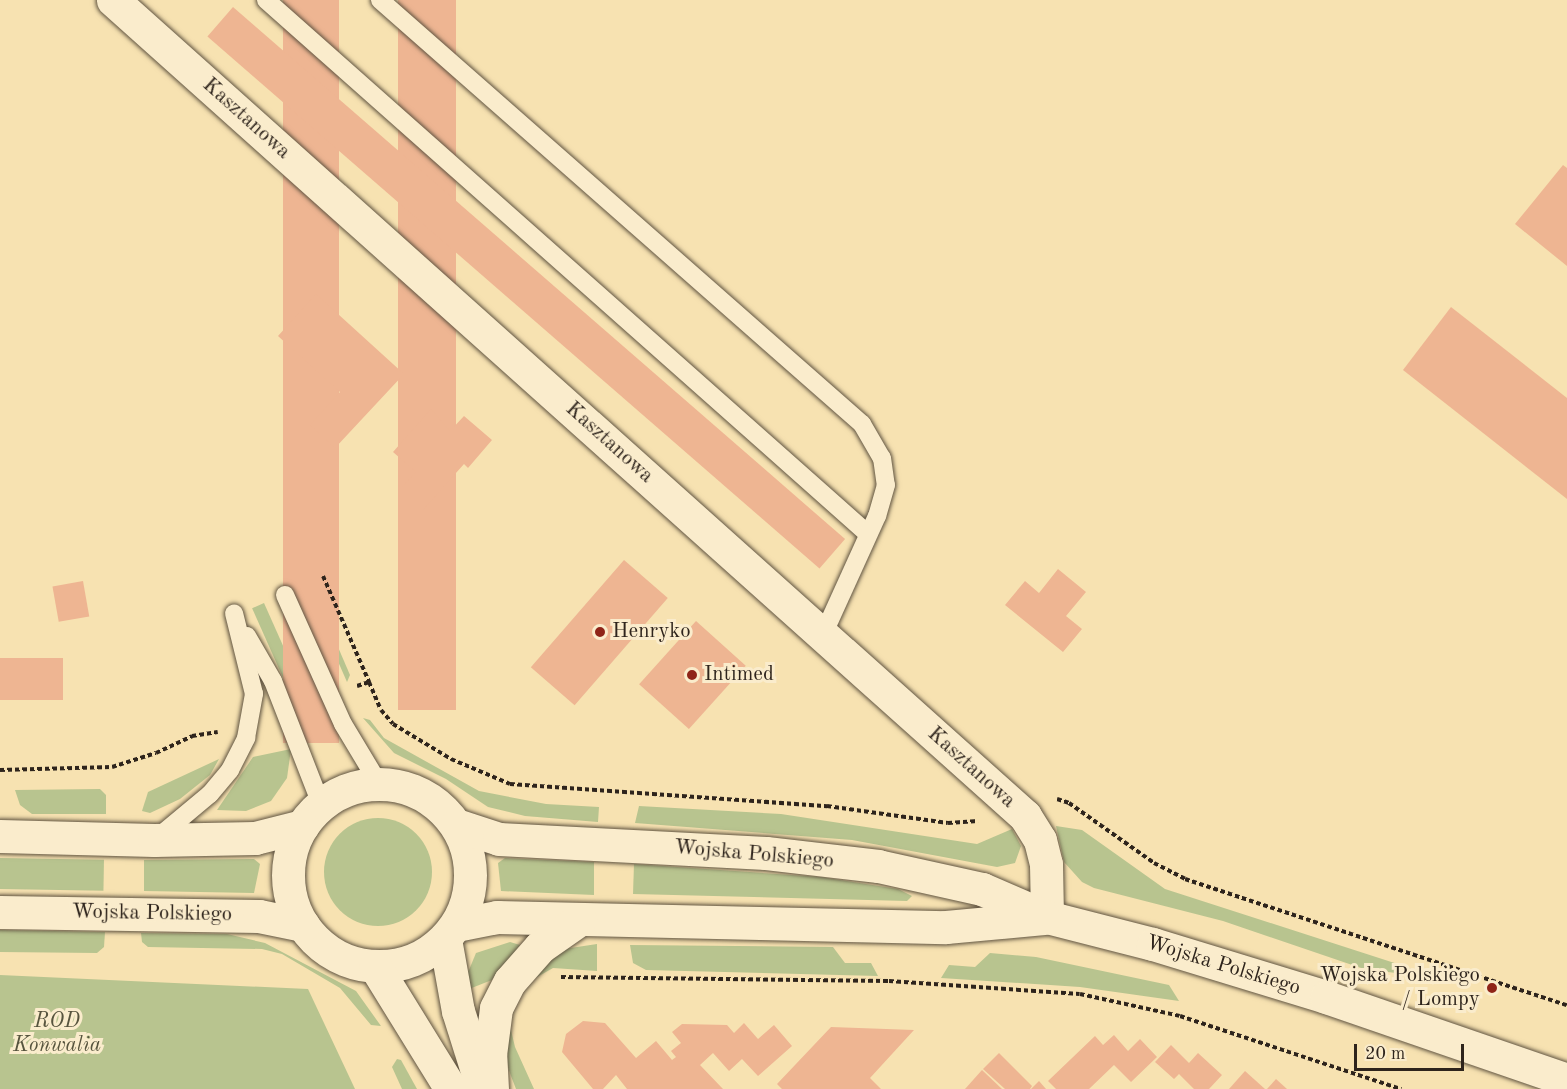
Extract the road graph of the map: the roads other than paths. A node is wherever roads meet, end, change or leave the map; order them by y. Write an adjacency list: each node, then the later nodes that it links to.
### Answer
1 (113, 0): 6 (street, Kasztanowa)
2 (266, 0): 4 (lane)
3 (380, 0): 4 (lane)
4 (868, 534): 6 (lane)
5 (285, 595): 7 (lane)
6 (823, 635): 13 (street, Kasztanowa)
7 (378, 784): 8 (street); 9 (street)
8 (311, 815): 11 (street); 11 (lane); 15 (street)
9 (456, 825): 13 (street, Wojska Polskiego); 16 (street)
10 (0, 836): 11 (street)
11 (154, 840)
12 (0, 912): 15 (street, Wojska Polskiego)
13 (1047, 917): 14 (street, Wojska Polskiego); 18 (street, Wojska Polskiego)
14 (580, 920): 16 (street, Wojska Polskiego); 21 (street)
15 (303, 925): 17 (street)
16 (450, 932): 17 (street); 20 (street)
17 (375, 966): 19 (street)
18 (1567, 1080)
19 (451, 1089)
20 (483, 1089)
21 (492, 1089)

